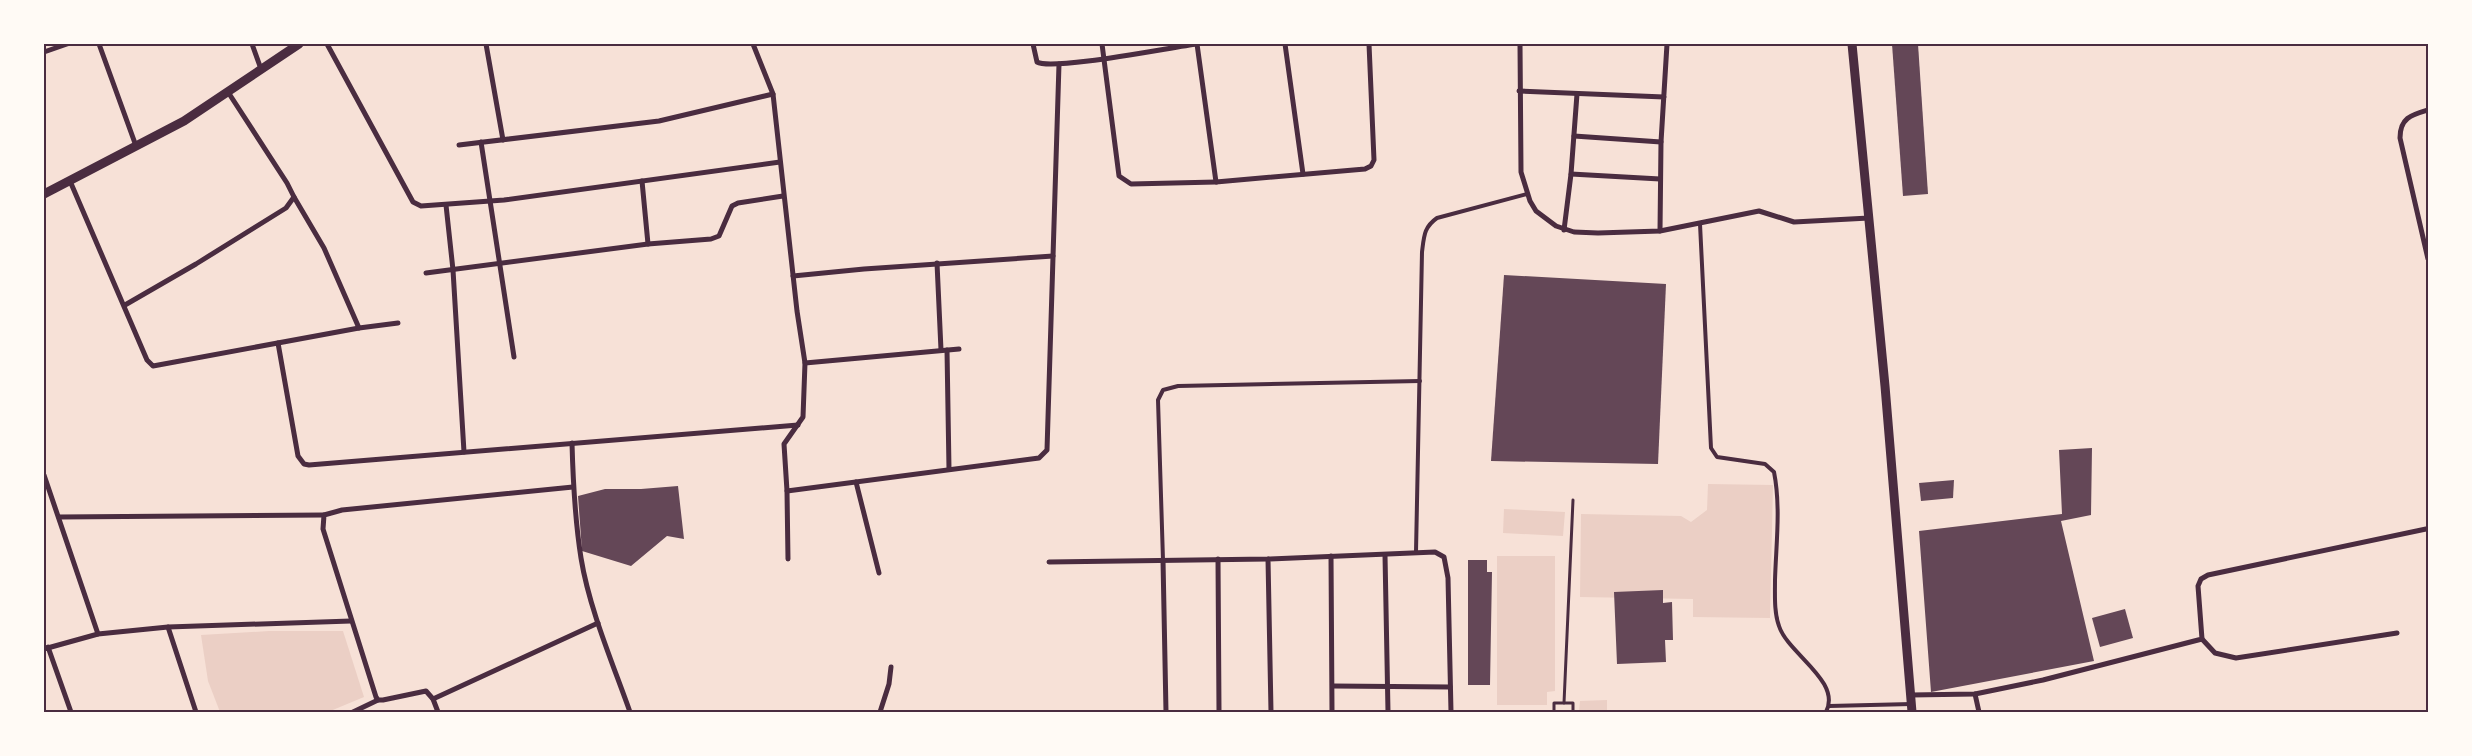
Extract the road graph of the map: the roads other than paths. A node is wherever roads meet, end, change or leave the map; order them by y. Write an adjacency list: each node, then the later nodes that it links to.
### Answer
1 (67, 44): 16 (street)
2 (99, 44): 31 (street)
3 (252, 44): 19 (street)
4 (299, 44): 19 (street)
5 (327, 44): 44 (street)
6 (486, 44): 27 (street)
7 (753, 44): 22 (street)
8 (1033, 44): 18 (street)
9 (1102, 44): 17 (street)
10 (1197, 44): 17 (street); 38 (street)
11 (1285, 44): 33 (street)
12 (1370, 44): 33 (street)
13 (1520, 44): 20 (street)
14 (1667, 44): 24 (street)
15 (1852, 44): 45 (street)
16 (44, 52)
17 (1104, 58): 18 (street); 38 (street)
18 (1059, 64): 50 (street)
19 (261, 69): 21 (street)
20 (1519, 91): 23 (street); 40 (street)
21 (228, 92): 31 (street); 42 (street)
22 (773, 94): 27 (street); 32 (street)
23 (1577, 94): 24 (street); 26 (street)
24 (1664, 97): 29 (street)
25 (2428, 110): 51 (street)
26 (1574, 136): 29 (street); 34 (street)
27 (503, 140): 28 (street)
28 (481, 142): 30 (street); 43 (street)
29 (1661, 142): 35 (street)
30 (459, 145)
31 (136, 146): 36 (street)
32 (780, 162): 37 (street); 41 (street)
33 (1303, 174): 38 (street)
34 (1571, 174): 35 (street); 47 (street)
35 (1660, 179): 48 (street)
36 (70, 181): 39 (street); 57 (street)
37 (642, 181): 43 (street); 49 (street)
38 (1216, 182)
39 (44, 194)
40 (1527, 194): 47 (street); 65 (lane)
41 (783, 196): 49 (street); 56 (street)
42 (294, 197): 57 (street); 59 (street)
43 (490, 201): 44 (street); 52 (street)
44 (446, 205): 54 (street)
45 (1869, 218): 46 (street); 100 (street)
46 (1700, 224): 48 (street); 101 (lane)
47 (1564, 230): 48 (street)
48 (1660, 230)
49 (648, 244): 52 (street)
50 (1053, 256): 53 (street); 69 (street)
51 (2428, 259)
52 (501, 262): 54 (street); 63 (street)
53 (938, 263): 56 (street); 62 (street)
54 (453, 270): 55 (street); 68 (street)
55 (426, 273)
56 (794, 276): 64 (street)
57 (125, 305): 60 (street)
58 (398, 323): 59 (street)
59 (359, 328): 60 (street)
60 (278, 343): 68 (street)
61 (959, 349): 62 (street)
62 (944, 350): 64 (street); 69 (street)
63 (514, 357)
64 (805, 363): 66 (street)
65 (1420, 381): 77 (lane); 82 (lane)
66 (798, 426): 67 (street); 73 (street)
67 (572, 443): 68 (street); 72 (street)
68 (464, 452)
69 (949, 469): 71 (street)
70 (44, 475): 75 (street)
71 (856, 482): 73 (street); 85 (street)
72 (573, 487): 74 (street); 87 (street)
73 (788, 491): 80 (street)
74 (324, 515): 75 (street); 86 (street)
75 (59, 517): 90 (street)
76 (2426, 529): 91 (street)
77 (1416, 552): 78 (street); 96 (street)
78 (1384, 555): 79 (street); 95 (street)
79 (1331, 556): 81 (street); 94 (street)
80 (788, 559)
81 (1268, 559): 83 (street); 110 (street)
82 (1163, 560): 83 (street); 84 (street); 108 (street)
83 (1218, 560): 109 (street)
84 (1049, 562)
85 (879, 573)
86 (351, 621): 88 (street); 99 (street)
87 (598, 623): 98 (street); 106 (street)
88 (168, 627): 90 (street); 103 (street)
89 (2397, 633): 91 (street)
90 (98, 634): 92 (street)
91 (2202, 639): 97 (street)
92 (46, 648): 102 (street)
93 (891, 667): 107 (street)
94 (1332, 686): 95 (street); 111 (street)
95 (1386, 687): 96 (street); 112 (street)
96 (1450, 687): 113 (street)
97 (1975, 694): 100 (street); 115 (street)
98 (433, 698): 99 (street); 105 (street)
99 (378, 700): 104 (street)
100 (1912, 704): 101 (lane)
101 (1829, 706): 114 (lane)
102 (71, 712)
103 (196, 712)
104 (353, 712)
105 (438, 712)
106 (630, 712)
107 (880, 712)
108 (1166, 712)
109 (1219, 712)
110 (1271, 712)
111 (1332, 712)
112 (1388, 712)
113 (1451, 712)
114 (1826, 712)
115 (1980, 712)

